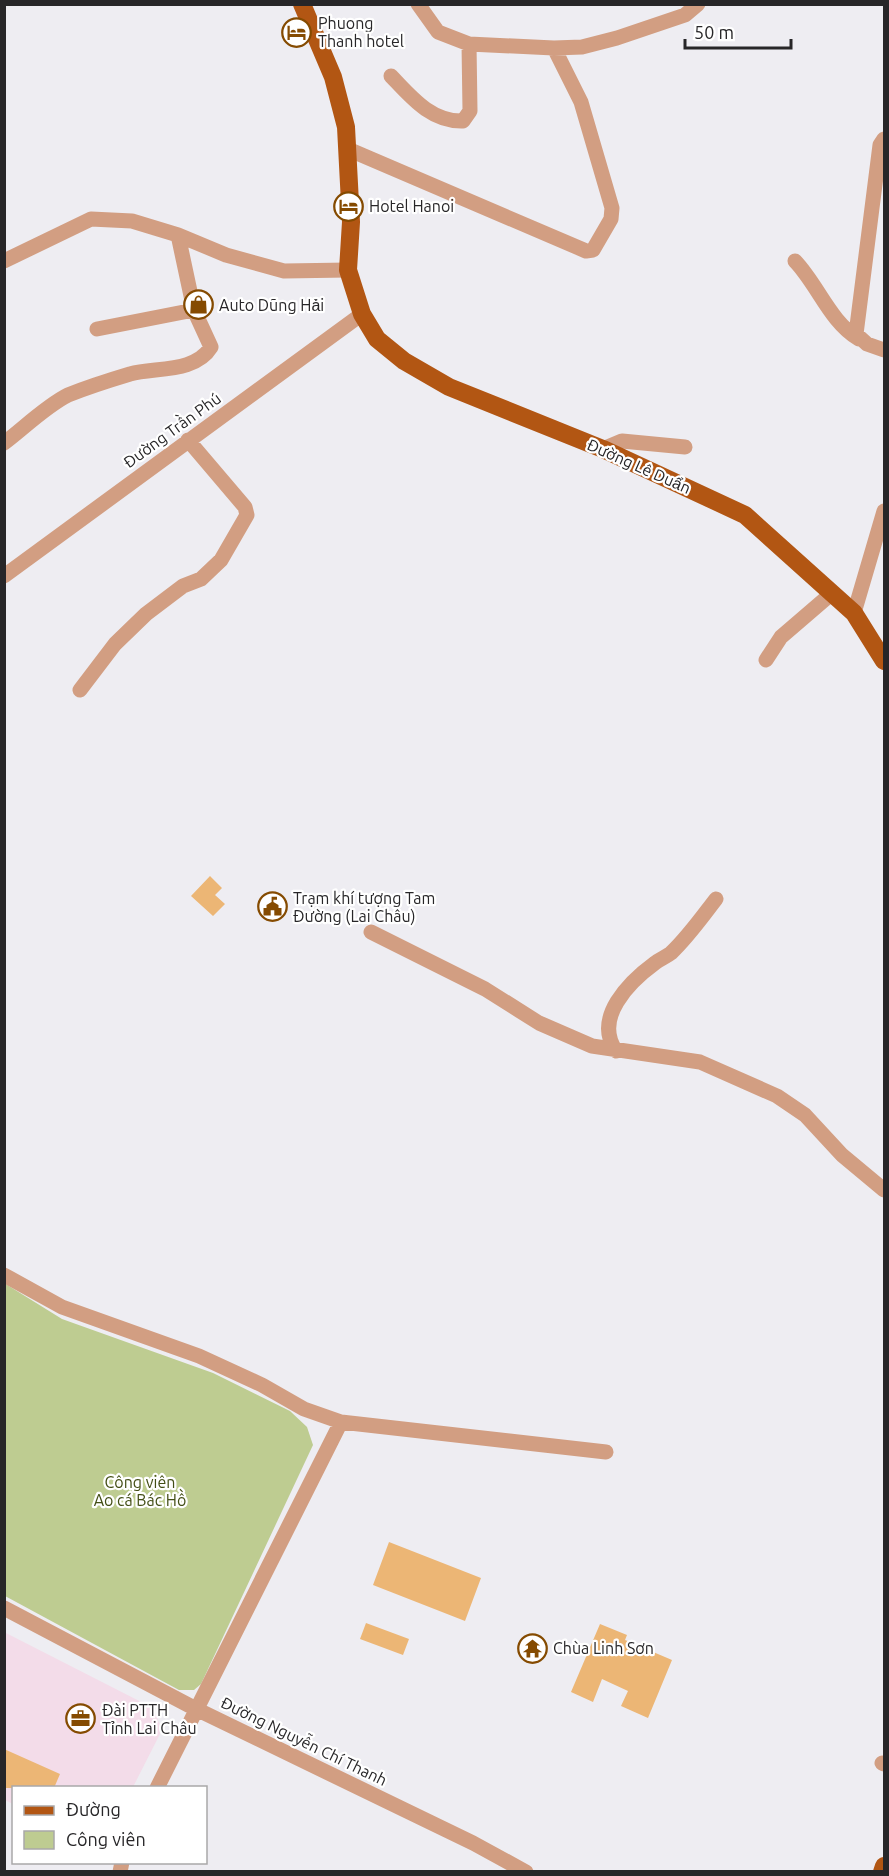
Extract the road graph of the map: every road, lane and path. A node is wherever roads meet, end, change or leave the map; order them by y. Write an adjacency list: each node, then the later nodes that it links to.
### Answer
1 (302, 4): 8 (main road)
2 (418, 4): 4 (street)
3 (698, 4): 5 (street)
4 (469, 44): 5 (street); 6 (street)
5 (554, 48): 8 (street)
6 (391, 76)
7 (885, 139): 16 (street)
8 (350, 150): 12 (main road)
9 (178, 235): 10 (street); 12 (street); 13 (street)
10 (4, 261)
11 (795, 261): 16 (street)
12 (348, 270): 14 (main road, Đường Lê Duẩn)
13 (194, 309): 15 (street); 19 (street)
14 (362, 314): 18 (street, Đường Trần Phú); 21 (main road, Đường Lê Duẩn)
15 (97, 329)
16 (859, 339): 17 (street)
17 (885, 350)
18 (188, 440): 23 (street, Đường Trần Phú); 28 (street)
19 (4, 443)
20 (685, 447): 21 (street)
21 (603, 449): 24 (main road, Đường Lê Duẩn)
22 (885, 511): 25 (street)
23 (4, 576)
24 (831, 594): 25 (main road, Đường Lê Duẩn); 26 (street)
25 (854, 613): 27 (main road, Đường Lê Duẩn)
26 (766, 660)
27 (885, 661)
28 (80, 690)
29 (716, 899): 31 (street)
30 (371, 932): 31 (street)
31 (616, 1051): 32 (street)
32 (885, 1190)
33 (4, 1275): 34 (street)
34 (341, 1422): 35 (street); 37 (street)
35 (606, 1452)
36 (4, 1608): 37 (street, Đường Nguyễn Chí Thanh)
37 (194, 1708): 38 (street); 40 (street, Đường Nguyễn Chí Thanh)
38 (158, 1786)
39 (885, 1866): 41 (main road)
40 (526, 1872)
41 (882, 1872)

